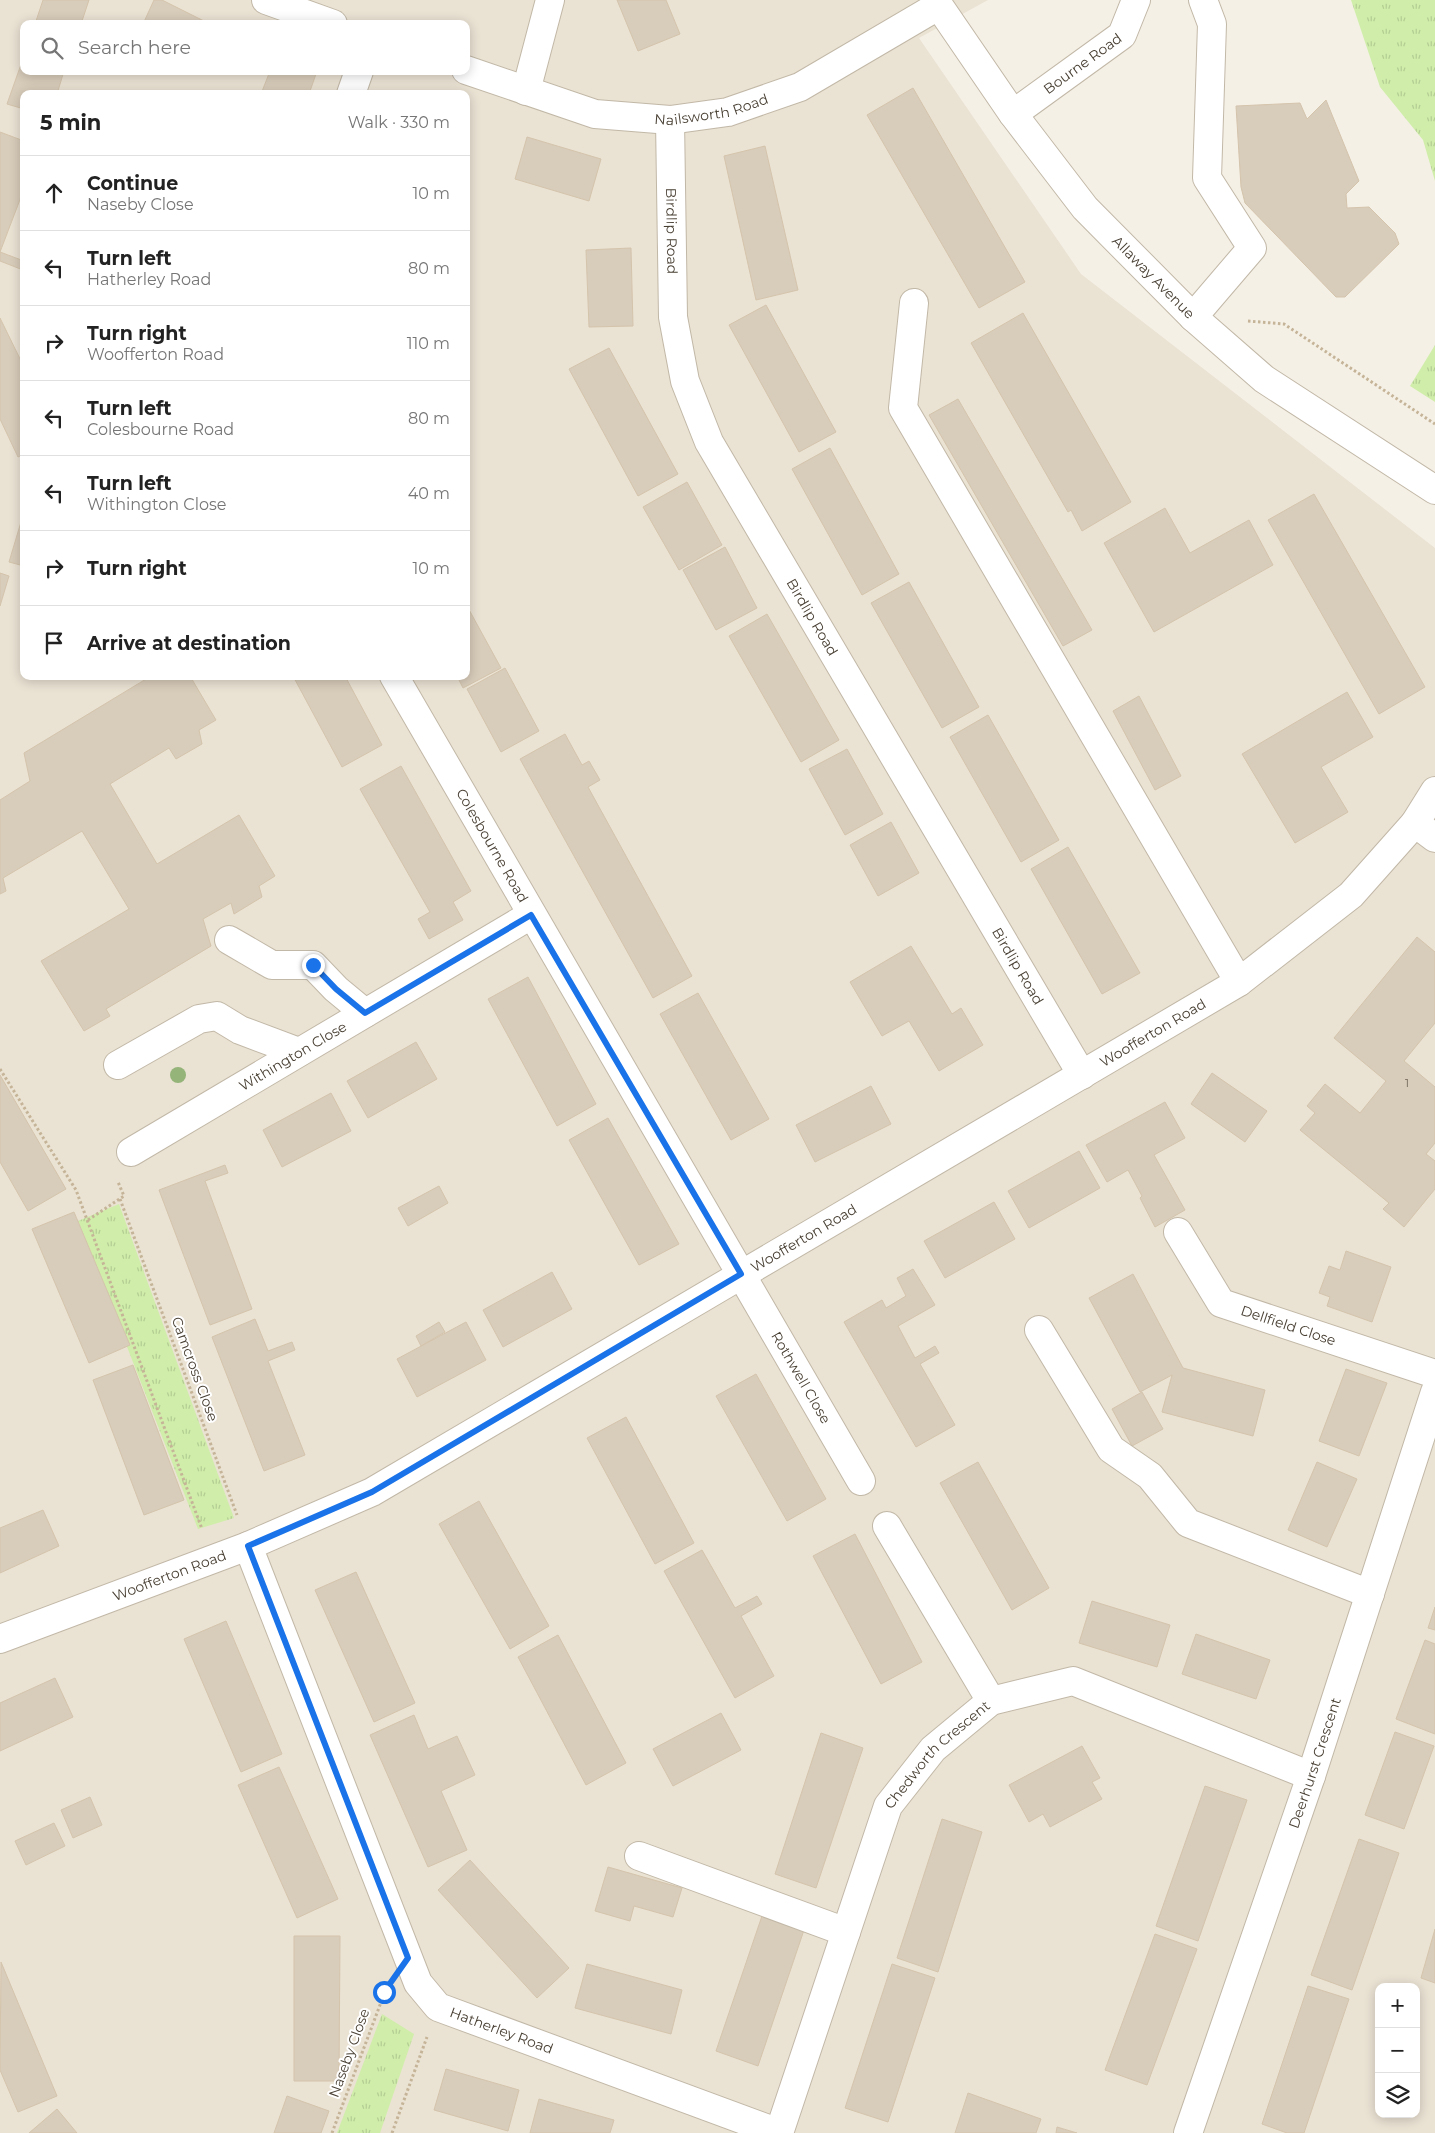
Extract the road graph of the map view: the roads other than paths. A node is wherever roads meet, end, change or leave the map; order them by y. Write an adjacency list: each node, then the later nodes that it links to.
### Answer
1 (266, 0): 6 (street)
2 (550, 0): 10 (street)
3 (1136, 0): 11 (street, Bourne Road)
4 (1203, 0): 14 (street)
5 (937, 3): 11 (street, Allaway Avenue); 12 (street, Nailsworth Road)
6 (322, 20)
7 (470, 71): 10 (street, Nailsworth Road)
8 (358, 75): 9 (street)
9 (352, 90)
10 (526, 91): 12 (street, Nailsworth Road)
11 (1013, 114): 14 (street, Allaway Avenue)
12 (670, 120): 25 (street, Birdlip Road)
13 (914, 303): 21 (street)
14 (1192, 317): 15 (street, Allaway Avenue)
15 (1435, 490)
16 (396, 680): 19 (street, Colesbourne Road)
17 (1435, 791): 18 (street, Woofferton Road)
18 (1425, 831): 21 (street, Woofferton Road)
19 (531, 915): 22 (street, Withington Close); 28 (street, Colesbourne Road)
20 (229, 940): 22 (street)
21 (1239, 982): 25 (street, Woofferton Road)
22 (365, 1013): 23 (street, Withington Close)
23 (299, 1052): 24 (street); 26 (street, Withington Close)
24 (118, 1065)
25 (1082, 1075): 28 (street, Woofferton Road)
26 (131, 1152)
27 (1178, 1232): 30 (street, Dellfield Close)
28 (741, 1274): 32 (street, Rothwell Close); 34 (street, Woofferton Road)
29 (1039, 1330): 35 (street)
30 (1435, 1374)
31 (1435, 1392): 35 (street, Deerhurst Crescent)
32 (861, 1481)
33 (887, 1526): 37 (street)
34 (248, 1546): 36 (street, Woofferton Road); 41 (street, Hatherley Road)
35 (1370, 1594): 38 (street, Deerhurst Crescent)
36 (0, 1639)
37 (991, 1701): 38 (street, Chedworth Crescent); 40 (street, Chedworth Crescent)
38 (1311, 1776): 42 (street, Deerhurst Crescent)
39 (639, 1856): 40 (street)
40 (846, 1932): 41 (street, Chedworth Crescent)
41 (779, 2133)
42 (1188, 2133)

